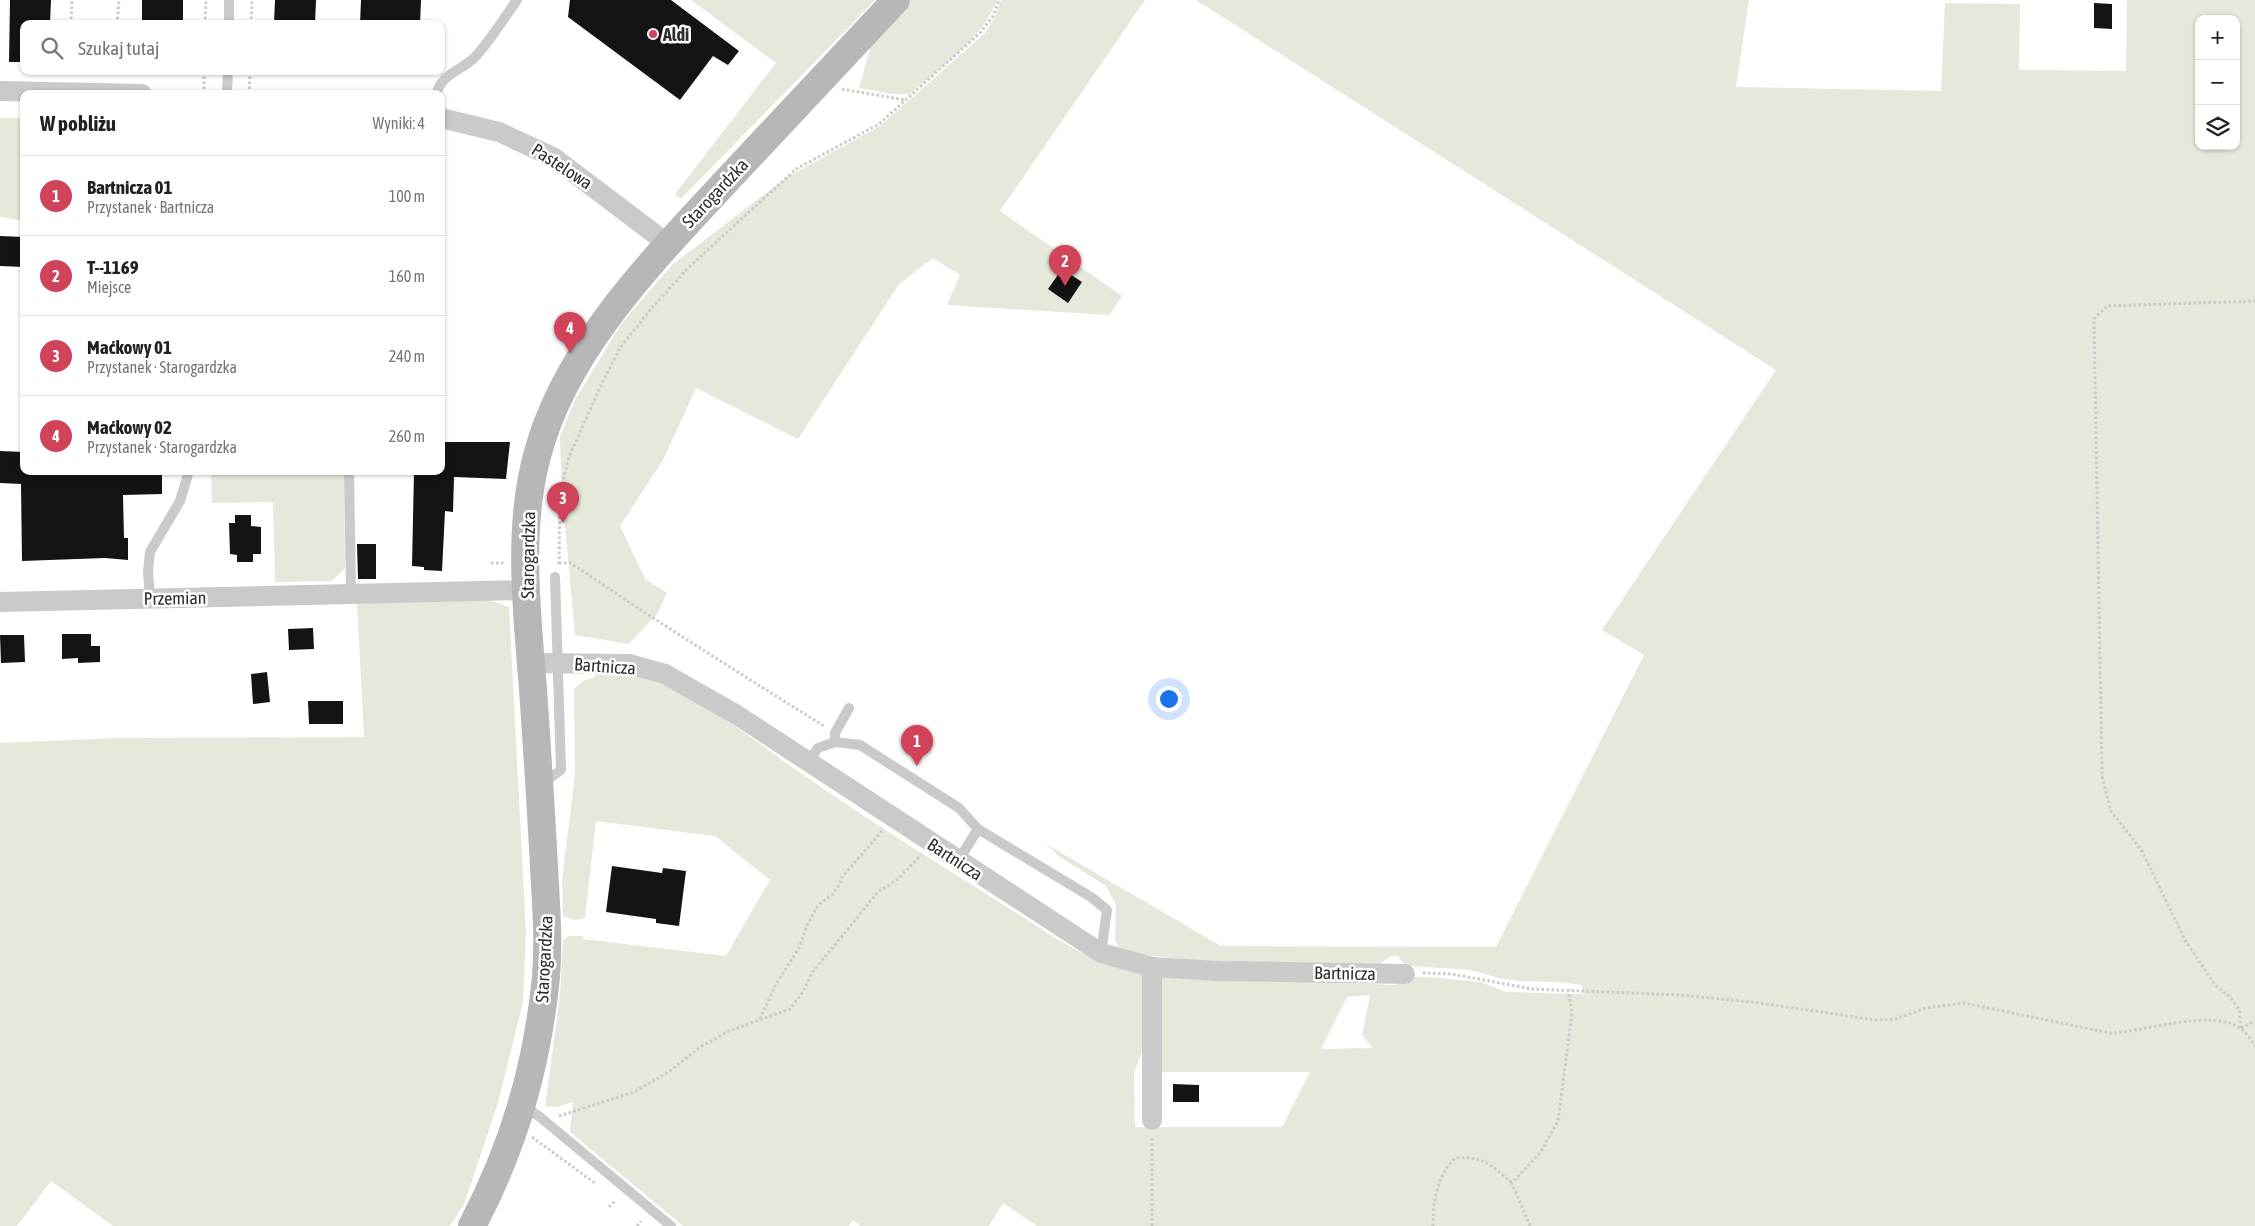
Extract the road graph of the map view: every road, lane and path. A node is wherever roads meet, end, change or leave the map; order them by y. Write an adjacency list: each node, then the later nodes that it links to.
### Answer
1 (72, 0): 9 (path)
2 (120, 0): 10 (path)
3 (206, 0): 11 (path)
4 (229, 0): 12 (lane)
5 (252, 0): 13 (path)
6 (518, 0): 21 (lane)
7 (896, 0): 17 (main road, Starogardzka)
8 (999, 0): 24 (path)
9 (71, 20)
10 (118, 20)
11 (205, 20)
12 (228, 20)
13 (251, 20)
14 (204, 75): 18 (path)
15 (228, 75): 19 (lane)
16 (250, 75): 20 (path)
17 (816, 85): 24 (path); 26 (main road, Starogardzka)
18 (204, 90)
19 (227, 90)
20 (249, 90)
21 (438, 90)
22 (0, 91): 23 (street)
23 (20, 91)
24 (906, 100): 40 (path)
25 (445, 119): 26 (street, Pastelowa)
26 (668, 244): 33 (main road, Starogardzka)
27 (2255, 301): 54 (path)
28 (187, 475): 35 (lane)
29 (349, 475): 34 (lane)
30 (491, 563): 31 (path)
31 (504, 563)
32 (555, 577): 38 (lane)
33 (526, 590): 34 (street, Przemian); 37 (main road, Starogardzka)
34 (350, 595): 35 (street, Przemian)
35 (150, 599): 36 (street, Przemian)
36 (0, 602)
37 (531, 663): 38 (street, Bartnicza); 42 (main road, Starogardzka)
38 (558, 663): 41 (street, Bartnicza); 42 (lane)
39 (849, 708): 40 (lane)
40 (835, 738): 41 (lane); 44 (lane)
41 (808, 762): 43 (street, Bartnicza)
42 (540, 785): 56 (main road, Starogardzka)
43 (894, 818): 45 (street, Bartnicza); 52 (path)
44 (978, 829): 46 (lane); 47 (lane)
45 (932, 844): 46 (street, Bartnicza); 52 (path)
46 (958, 861): 47 (street, Bartnicza)
47 (1101, 953): 48 (street, Bartnicza)
48 (1152, 967): 50 (street, Bartnicza); 57 (street)
49 (1429, 973): 51 (path)
50 (1405, 974)
51 (1568, 989): 54 (path); 59 (path)
52 (760, 1020): 56 (path)
53 (2255, 1021): 54 (path)
54 (2241, 1028): 55 (path)
55 (2255, 1046)
56 (533, 1113): 66 (main road, Starogardzka); 68 (lane)
57 (1152, 1120): 69 (path)
58 (532, 1137): 60 (path)
59 (1512, 1183): 70 (path); 71 (path)
60 (601, 1188)
61 (608, 1194): 62 (path)
62 (616, 1200): 63 (path); 64 (path)
63 (622, 1205)
64 (609, 1207)
65 (635, 1216): 67 (path)
66 (472, 1226)
67 (637, 1226)
68 (671, 1226)
69 (1152, 1226)
70 (1433, 1226)
71 (1530, 1226)

